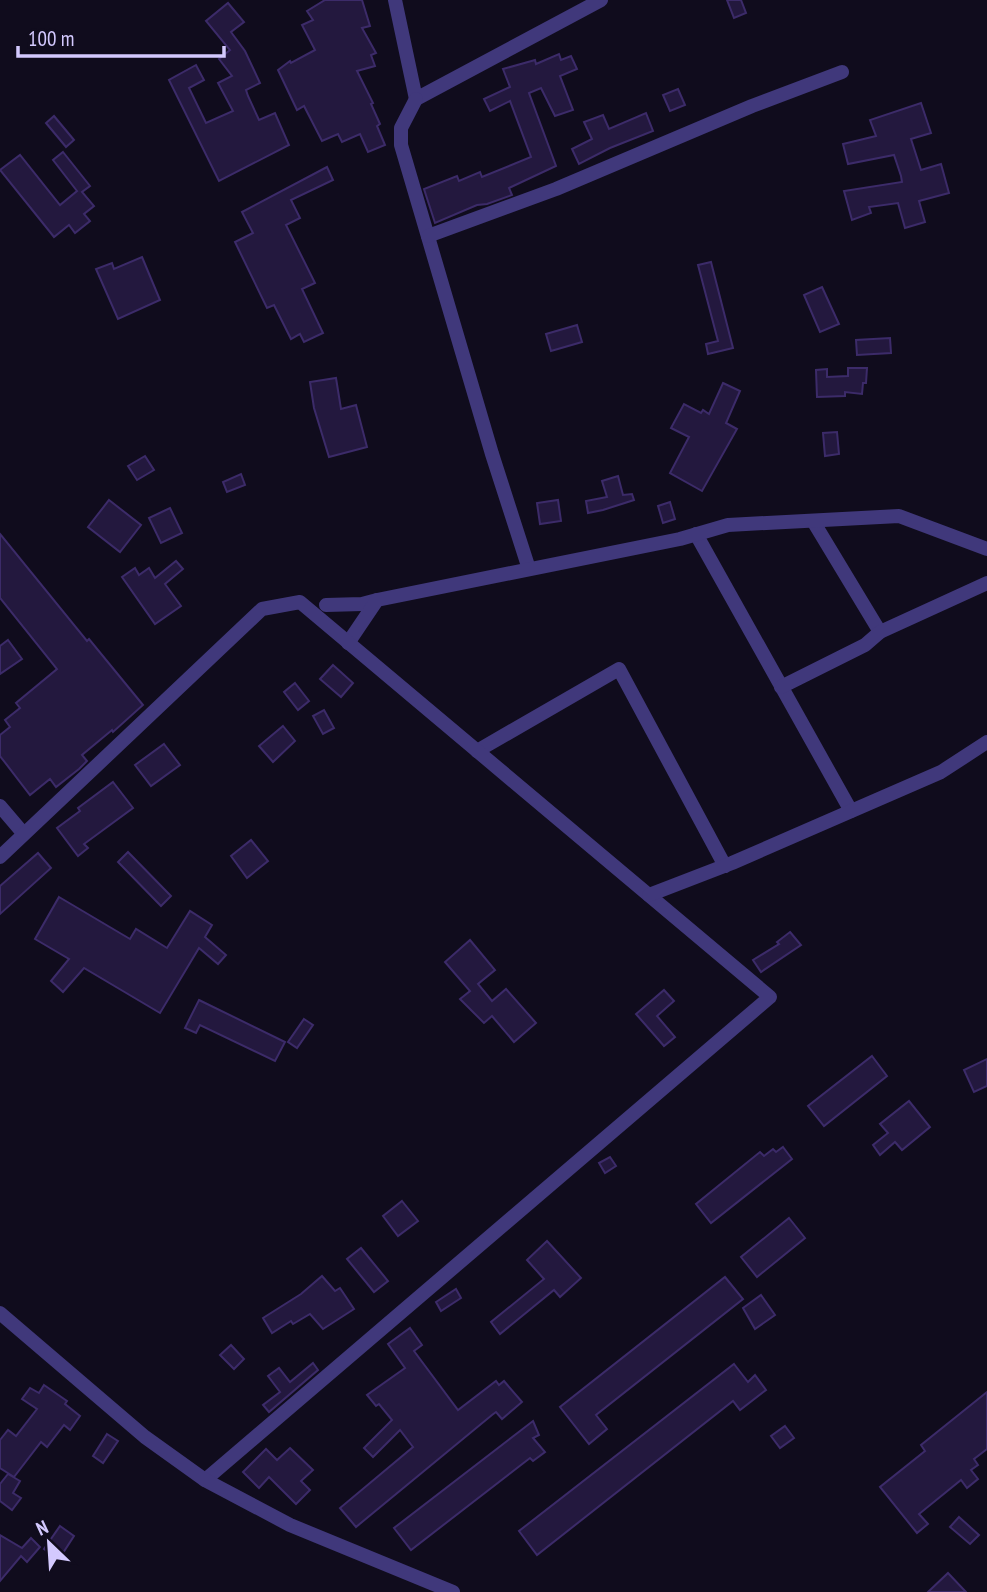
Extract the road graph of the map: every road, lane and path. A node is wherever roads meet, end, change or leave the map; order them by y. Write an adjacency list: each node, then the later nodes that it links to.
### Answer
1 (395, 0): 4 (street)
2 (601, 0): 4 (street)
3 (842, 72): 5 (street)
4 (416, 99): 5 (street)
5 (428, 236): 9 (street)
6 (813, 521): 7 (street); 8 (street); 13 (street)
7 (696, 534): 9 (street); 15 (street)
8 (987, 549)
9 (529, 569): 11 (street)
10 (987, 583): 13 (street)
11 (377, 600): 12 (street); 14 (street)
12 (326, 605)
13 (880, 632): 15 (street)
14 (348, 643): 17 (street); 20 (street)
15 (781, 687): 19 (street)
16 (987, 742): 19 (street)
17 (477, 751): 22 (street); 23 (street)
18 (0, 806): 20 (street)
19 (851, 811): 22 (street)
20 (23, 833): 21 (street)
21 (0, 857)
22 (725, 866): 23 (street)
23 (649, 895): 25 (street)
24 (2, 1320): 25 (street)
25 (205, 1480): 26 (street)
26 (453, 1592)

